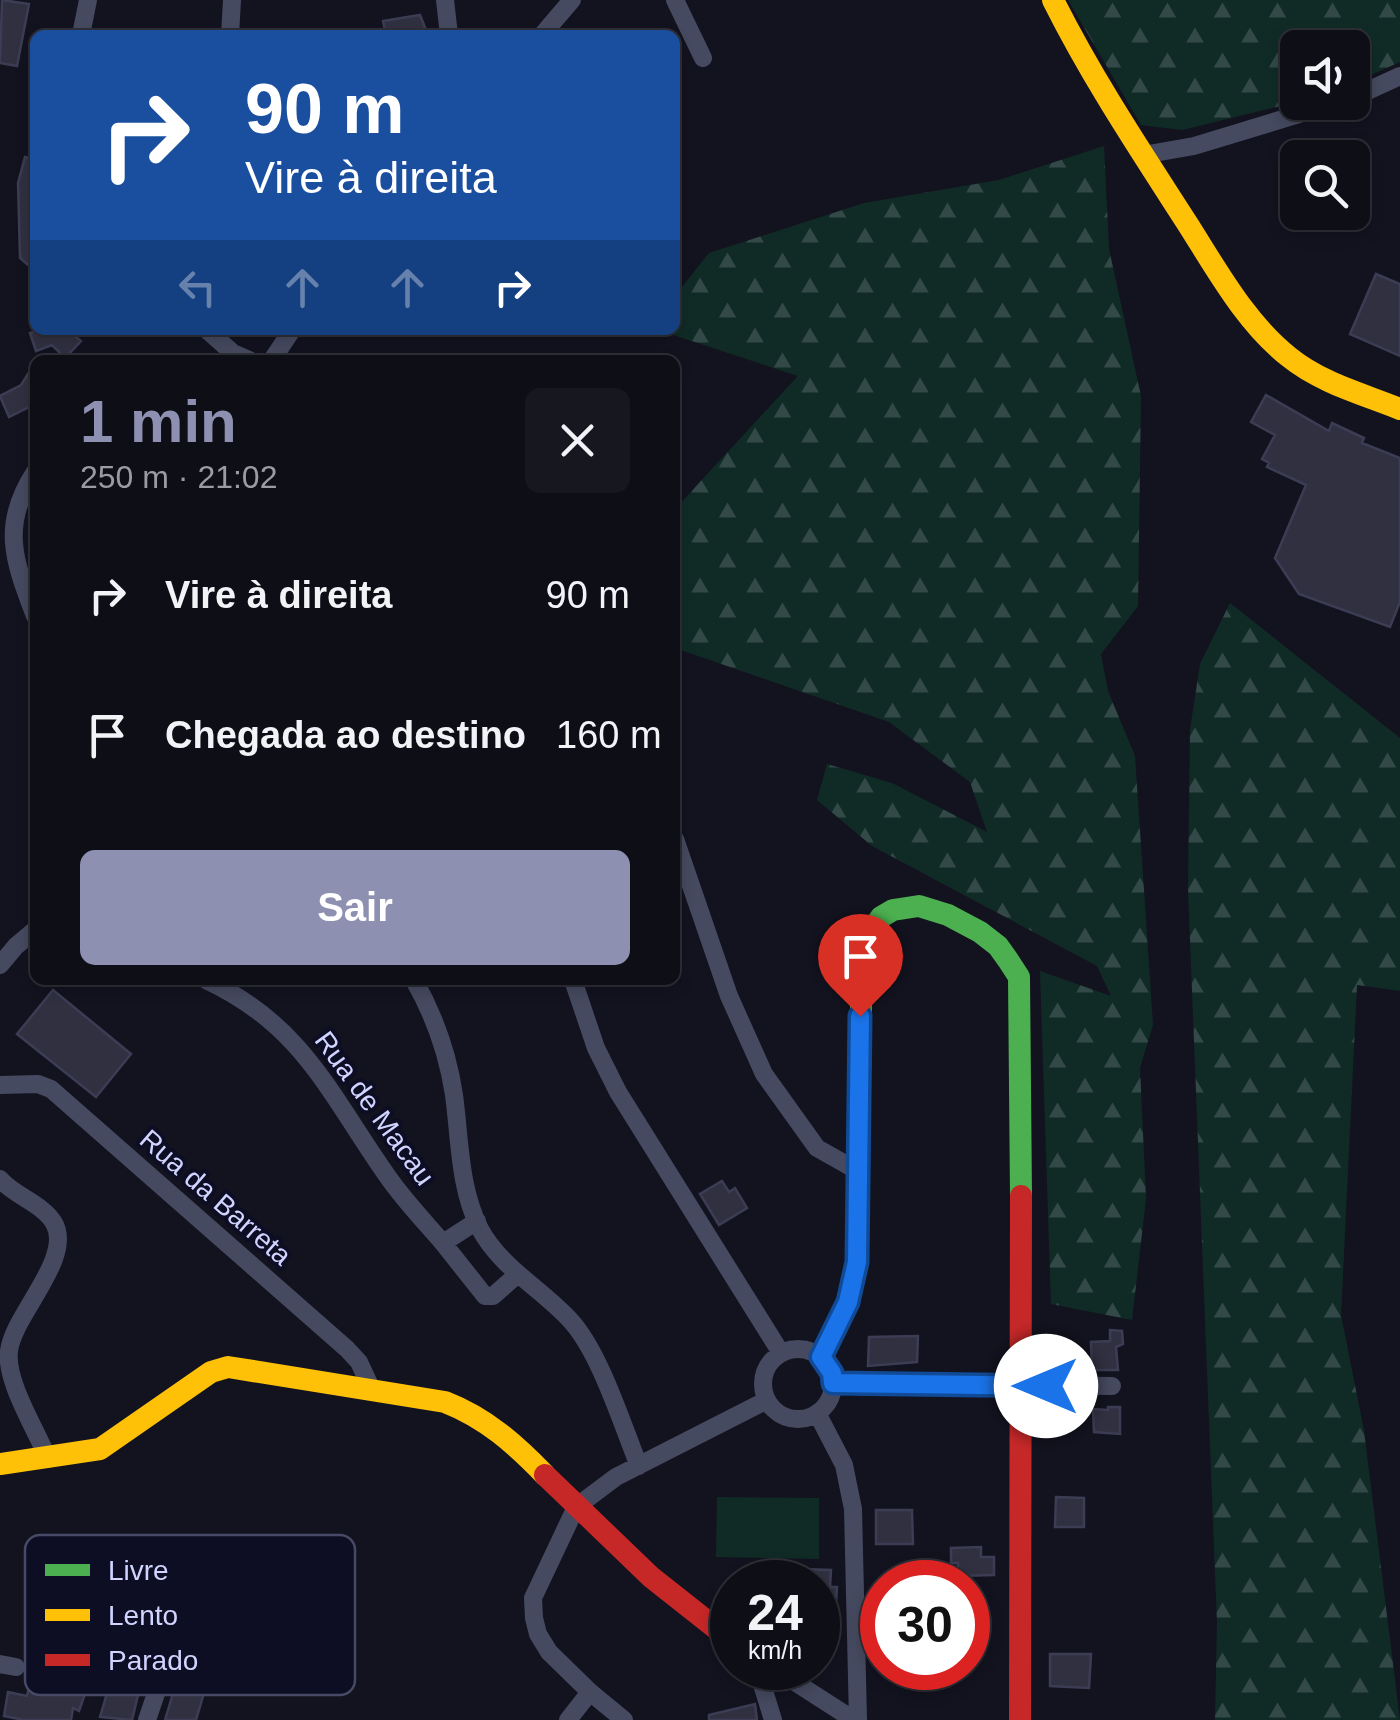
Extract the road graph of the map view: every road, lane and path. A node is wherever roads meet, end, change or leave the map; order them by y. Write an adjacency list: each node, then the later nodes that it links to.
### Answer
1 (88, 0): 7 (street)
2 (232, 0): 8 (street)
3 (445, 0): 9 (street)
4 (572, 0): 10 (street)
5 (675, 0): 11 (street)
6 (1053, 0): 15 (street)
7 (82, 30)
8 (230, 30)
9 (448, 30)
10 (546, 30)
11 (703, 58)
12 (1400, 76): 13 (street)
13 (1370, 90)
14 (1280, 120): 15 (street)
15 (1143, 155): 18 (street)
16 (213, 335): 17 (street)
17 (238, 355)
18 (1400, 410)
19 (30, 481): 20 (street)
20 (30, 601)
21 (680, 854): 28 (street)
22 (30, 934): 23 (street)
23 (0, 966)
24 (417, 985): 30 (street)
25 (575, 985): 33 (street)
26 (244, 988): 31 (street, Rua de Macau)
27 (0, 1085): 38 (street, Rua da Barreta)
28 (856, 1170): 34 (street); 36 (street)
29 (0, 1178): 41 (street)
30 (477, 1221): 31 (street); 32 (street)
31 (442, 1243): 32 (street, Rua de Macau)
32 (518, 1274): 43 (street)
33 (781, 1354): 34 (street); 39 (street)
34 (821, 1357): 35 (street)
35 (833, 1383): 36 (street); 40 (street)
36 (1023, 1386): 37 (street); 55 (street)
37 (1112, 1386)
38 (372, 1390): 41 (street); 44 (street)
39 (767, 1400): 40 (street); 43 (street)
40 (817, 1414): 54 (street)
41 (48, 1459): 42 (street)
42 (0, 1464)
43 (639, 1466): 44 (street)
44 (576, 1507): 45 (street); 48 (street)
45 (710, 1626)
46 (764, 1690): 53 (street)
47 (808, 1690): 54 (street)
48 (590, 1692): 51 (street); 52 (street)
49 (155, 1695): 50 (street)
50 (146, 1720)
51 (568, 1720)
52 (624, 1720)
53 (773, 1720)
54 (856, 1720)
55 (1020, 1720)

